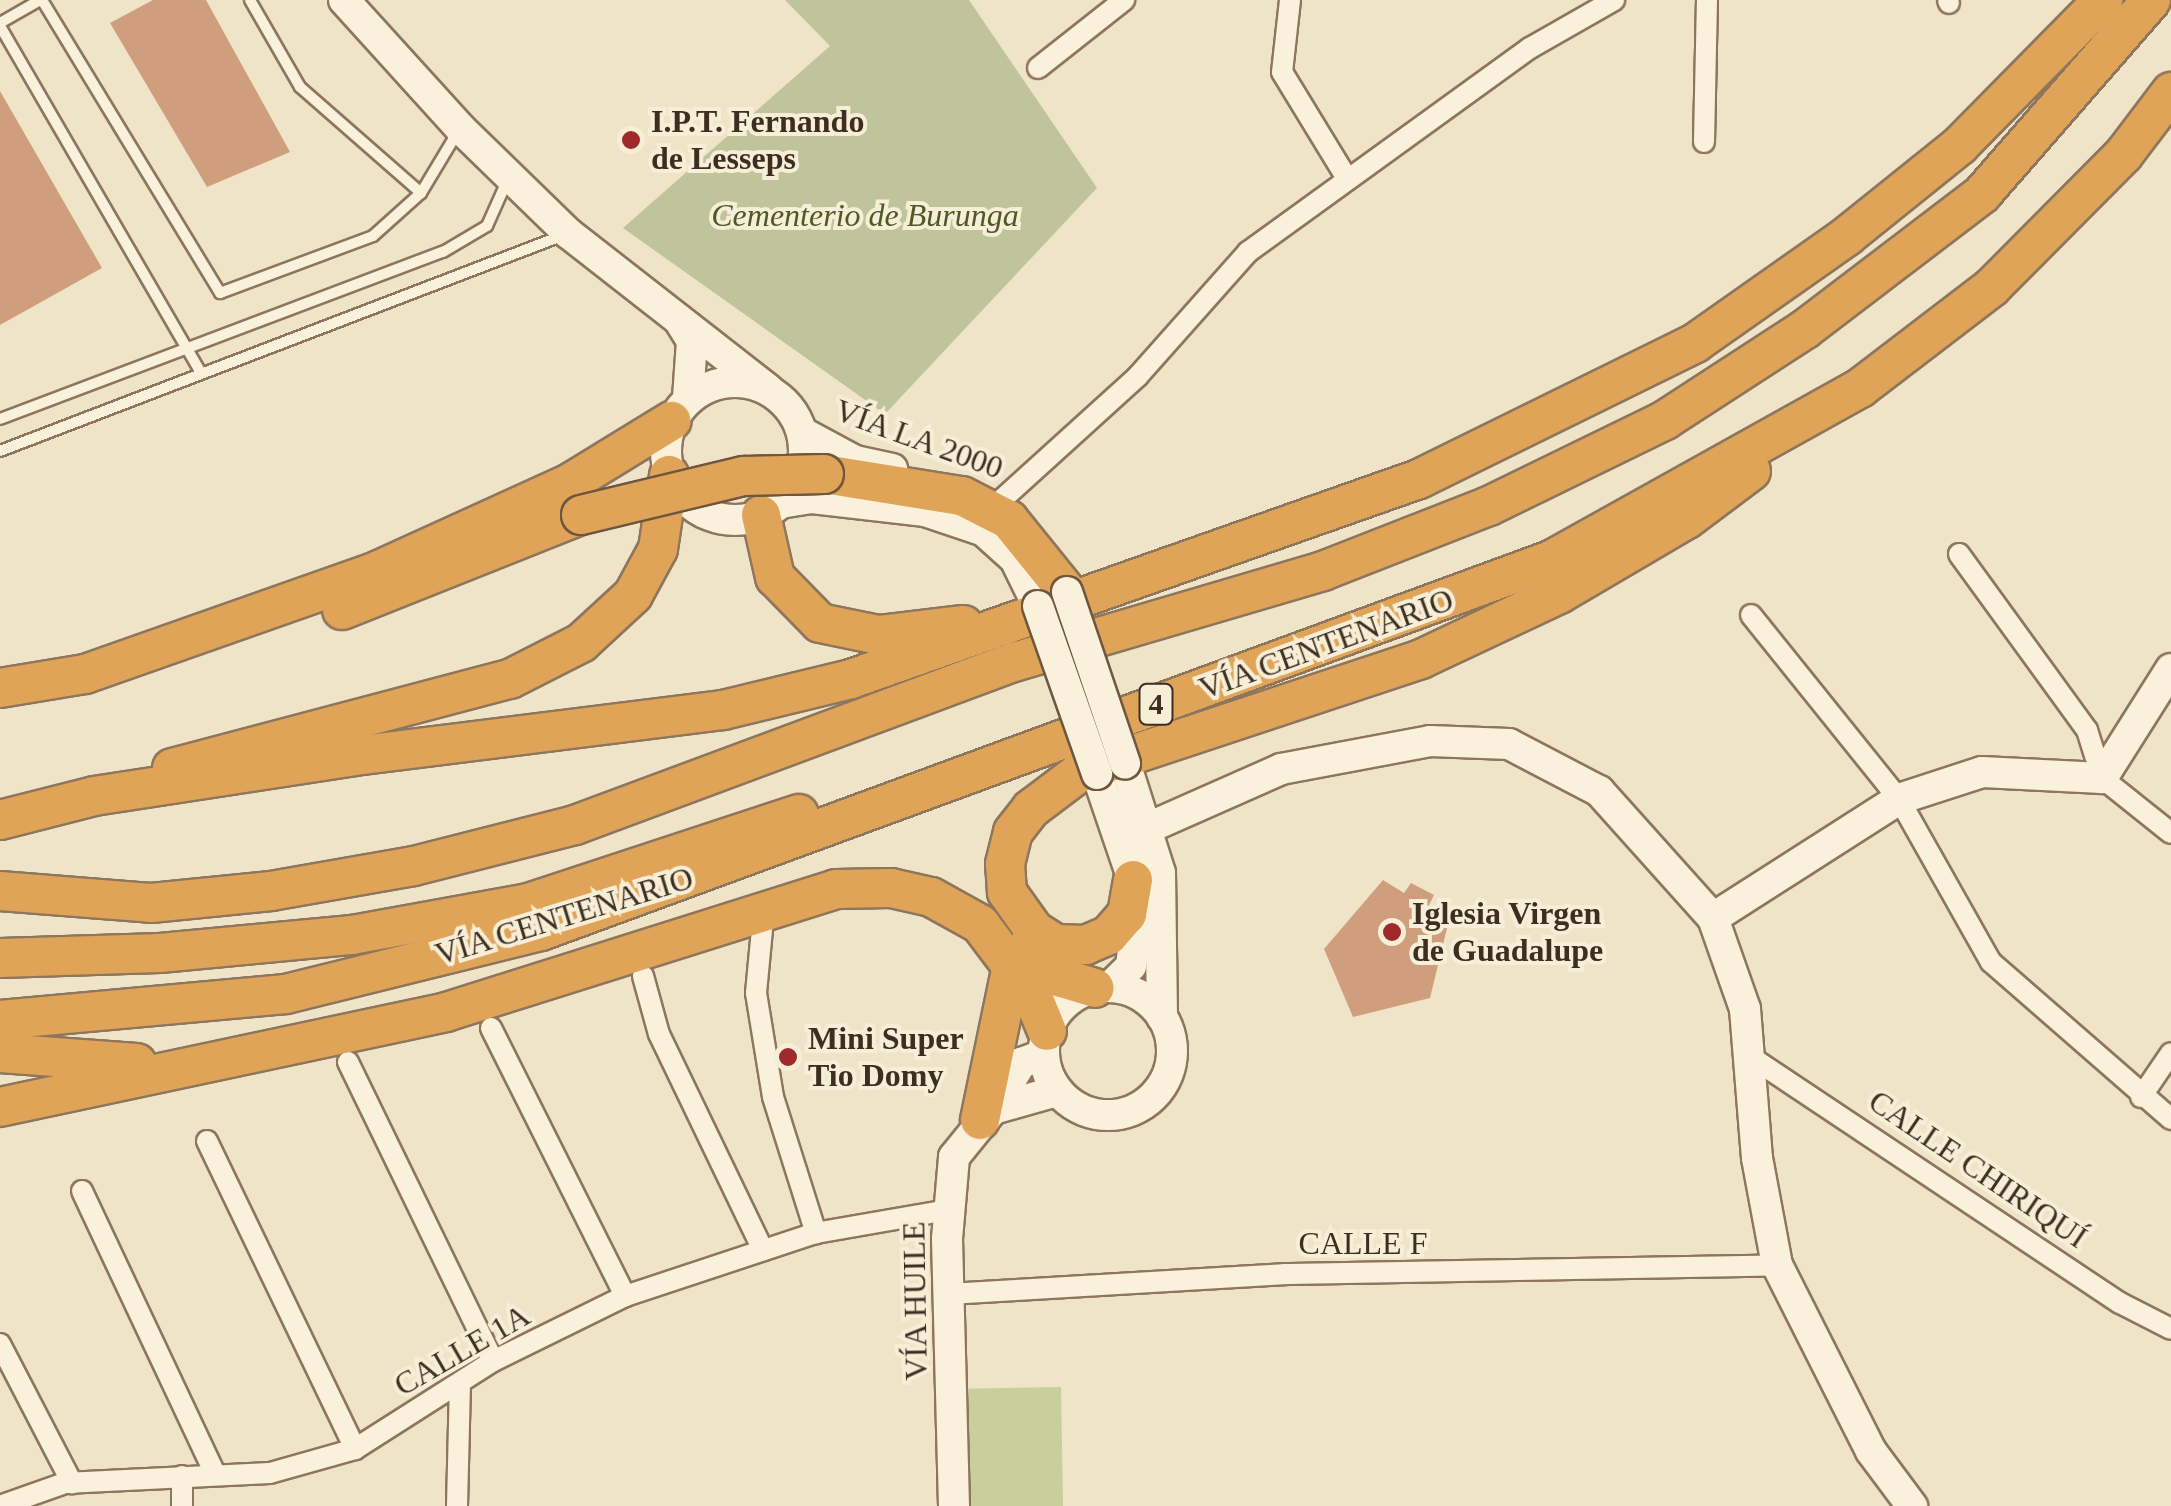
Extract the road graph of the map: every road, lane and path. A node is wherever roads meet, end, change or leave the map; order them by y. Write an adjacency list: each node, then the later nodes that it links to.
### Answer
1 (41, 0): 10 (lane); 17 (lane)
2 (250, 0): 17 (lane)
3 (344, 0): 13 (street)
4 (1124, 0): 11 (street)
5 (1290, 0): 16 (street)
6 (1614, 0): 16 (street)
7 (1707, 0): 14 (street)
8 (2103, 0): 32 (highway)
9 (2152, 0): 46 (highway)
10 (0, 25): 20 (lane)
11 (1038, 68)
12 (2171, 92): 22 (highway, VÍA CENTENARIO / 4)
13 (460, 128): 15 (street); 17 (lane)
14 (1704, 142)
15 (511, 171): 18 (street); 20 (lane)
16 (1346, 177): 29 (street)
17 (421, 193)
18 (568, 233): 19 (street); 21 (lane)
19 (679, 320): 23 (street); 24 (street)
20 (187, 348): 21 (lane); 25 (lane)
21 (202, 373): 27 (lane)
22 (1860, 388): 37 (highway, VÍA CENTENARIO / 4); 49 (highway)
23 (768, 389): 24 (street); 26 (street)
24 (680, 409): 28 (street); 35 (highway)
25 (0, 419)
26 (802, 433): 29 (street, VÍA LA 2000); 30 (street)
27 (0, 451)
28 (669, 475): 30 (street); 40 (highway)
29 (998, 503): 32 (street, VÍA LA 2000)
30 (771, 509): 32 (street, VÍA LA 2000); 32 (highway)
31 (1959, 554): 39 (street)
32 (1044, 605): 35 (highway, bridge); 38 (street, VÍA LA 2000, bridge); 40 (highway)
33 (1751, 615): 41 (street)
34 (2171, 669): 39 (street)
35 (85, 674): 36 (highway)
36 (0, 688)
37 (1042, 742): 50 (highway); 55 (highway, VÍA CENTENARIO / 4)
38 (1111, 768): 43 (street, VÍA LA 2000); 45 (street, VÍA LA 2000)
39 (2102, 778): 41 (street); 44 (street)
40 (94, 796): 42 (highway)
41 (1899, 799): 47 (street); 64 (street)
42 (0, 820)
43 (1148, 828): 47 (street); 54 (street, VÍA LA 2000)
44 (2171, 833)
45 (1133, 880): 49 (highway); 53 (street, VÍA LA 2000)
46 (0, 891)
47 (1713, 918): 60 (street)
48 (763, 919): 71 (street)
49 (1034, 930): 53 (highway)
50 (0, 958)
51 (1012, 965): 57 (highway); 62 (highway); 66 (highway)
52 (643, 976): 72 (street)
53 (1102, 988): 54 (street); 57 (street)
54 (1162, 1017): 63 (street)
55 (0, 1020)
56 (491, 1028): 75 (street)
57 (1045, 1043): 63 (street); 66 (street, VÍA HUILE)
58 (0, 1053): 62 (highway)
59 (2171, 1053): 64 (street)
60 (1751, 1057): 73 (street); 76 (street, CALLE CHIRIQUÍ)
61 (348, 1062): 78 (street)
62 (196, 1065): 65 (highway)
63 (1056, 1091): 66 (street)
64 (2142, 1097): 67 (street)
65 (0, 1108)
66 (987, 1114): 70 (street, VÍA HUILE)
67 (2171, 1119)
68 (207, 1140): 80 (street)
69 (82, 1191): 81 (street)
70 (948, 1210): 71 (street, CALLE 1A); 74 (street, VÍA HUILE)
71 (816, 1233): 72 (street, CALLE 1A)
72 (763, 1250): 75 (street, CALLE 1A)
73 (1777, 1265): 74 (street, CALLE F); 88 (street)
74 (950, 1294): 87 (street, VÍA HUILE)
75 (625, 1296): 78 (street, CALLE 1A)
76 (2171, 1329)
77 (0, 1344): 83 (street)
78 (494, 1361): 79 (street, CALLE 1A)
79 (460, 1384): 80 (street, CALLE 1A); 86 (street)
80 (355, 1448): 81 (street, CALLE 1A)
81 (216, 1474): 82 (street, CALLE 1A)
82 (182, 1476): 83 (street, CALLE 1A); 85 (street)
83 (72, 1483): 84 (street, CALLE 1A)
84 (0, 1506)
85 (182, 1506)
86 (457, 1506)
87 (954, 1506)
88 (1906, 1506)

